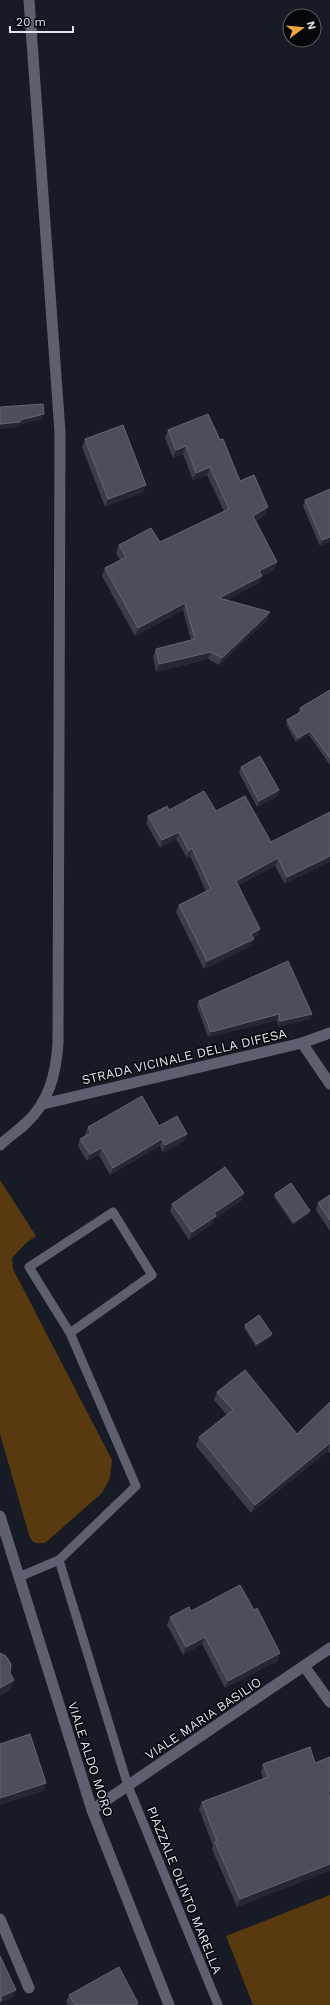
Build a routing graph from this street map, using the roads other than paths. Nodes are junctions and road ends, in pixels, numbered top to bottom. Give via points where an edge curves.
1 (28, 0) edge
2 (330, 1033) edge
3 (302, 1043) junction
4 (330, 1084) edge
5 (43, 1104) junction
6 (1, 1143) edge
7 (70, 1333) junction
8 (0, 1516) edge
9 (59, 1560) junction
10 (19, 1577) junction
11 (330, 1648) edge
12 (304, 1666) junction
13 (330, 1702) edge
14 (128, 1786) junction
15 (92, 1810) junction
16 (0, 1919) edge
17 (29, 1988) dead end
18 (170, 2005) edge
19 (218, 2005) edge

1 - 5 street via 60,432 58,1036 53,1075
2 - 3 street, STRADA VICINALE DELLA DIFESA
3 - 4 street
3 - 5 street, STRADA VICINALE DELLA DIFESA
5 - 6 street via 25,1125
7 - 7 lane via 152,1275 113,1212 29,1267
7 - 9 lane via 136,1486
8 - 10 street, VIALE ALDO MORO
9 - 10 lane
9 - 14 lane, PIAZZALE OLINTO MARELLA
10 - 15 street, VIALE ALDO MORO
11 - 12 street, VIALE MARIA BASILIO
12 - 13 street
12 - 14 street, VIALE MARIA BASILIO
14 - 15 street, VIALE MARIA BASILIO
14 - 19 lane, PIAZZALE OLINTO MARELLA
15 - 18 street, VIALE ALDO MORO
16 - 17 street

